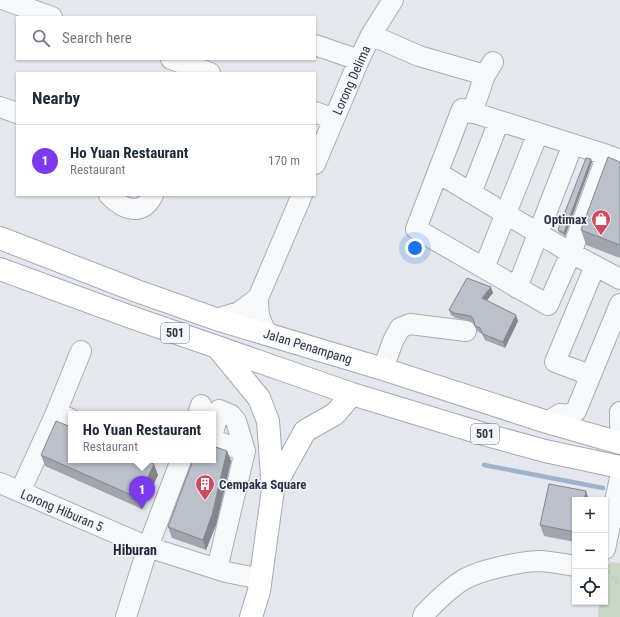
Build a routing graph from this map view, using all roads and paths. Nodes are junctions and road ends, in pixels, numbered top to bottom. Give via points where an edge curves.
1 (5, 0) edge
2 (393, 0) edge
3 (49, 16) edge
4 (371, 35) junction
5 (316, 45) edge
6 (175, 60) edge
7 (359, 60) junction
8 (209, 69) edge
9 (0, 107) edge
10 (316, 112) edge
11 (16, 113) edge
12 (472, 113) junction
13 (334, 119) junction
14 (498, 121) junction
15 (538, 133) junction
16 (573, 144) junction
17 (614, 158) edge
18 (316, 162) edge
19 (438, 173) junction
20 (471, 193) junction
21 (110, 196) edge
22 (152, 196) edge
23 (302, 196) edge
24 (505, 213) junction
25 (539, 234) junction
26 (0, 238) edge
27 (571, 253) junction
28 (484, 268) junction
29 (0, 269) edge
30 (612, 273) edge
31 (517, 288) junction
32 (258, 298) junction
33 (620, 304) edge
34 (216, 319) junction
35 (466, 331) dead end
36 (269, 335) junction
37 (217, 347) junction
38 (82, 351) dead end
39 (346, 358) junction
40 (383, 369) junction
41 (590, 375) junction
42 (352, 394) junction
43 (620, 412) edge
44 (63, 416) edge
45 (268, 421) junction
46 (216, 422) edge
47 (547, 422) junction
48 (620, 425) edge
49 (305, 431) junction
50 (216, 441) edge
51 (620, 443) edge
52 (245, 451) junction
53 (177, 463) edge
54 (620, 467) edge
55 (620, 478) edge
56 (0, 483) edge
57 (273, 489) junction
58 (20, 492) junction
59 (615, 530) edge
60 (608, 543) edge
61 (148, 547) junction
62 (572, 566) edge
63 (607, 569) edge
64 (222, 570) junction
65 (260, 579) junction
66 (618, 585) dead end
67 (126, 617) edge
68 (251, 617) edge
69 (423, 617) edge

1 - 3 street
2 - 4 street, Lorong Delima
4 - 7 street, Lorong Delima
4 - 12 street via 418,56 488,68
5 - 7 street
6 - 8 street
7 - 13 street, Lorong Delima
9 - 11 street
10 - 13 street
12 - 14 street
12 - 19 street via 462,109
13 - 18 street, Lorong Delima
14 - 15 street
14 - 20 street
15 - 16 street
15 - 24 street
16 - 17 street
16 - 25 street
17 - 27 street
19 - 20 street
19 - 28 street via 416,229
20 - 24 street
21 - 22 street via 126,209 138,209 146,205
23 - 32 street
24 - 25 street
24 - 28 street
25 - 27 street
25 - 31 street
26 - 34 main road, Jalan Penampang / 501
27 - 30 street
27 - 31 street via 548,305
28 - 31 street
29 - 37 main road, 501
30 - 41 street via 555,362
32 - 34 street via 239,312
32 - 36 street via 260,321
33 - 41 street
34 - 36 main road, Jalan Penampang / 501
35 - 40 street via 410,324 400,328
36 - 39 main road, Jalan Penampang / 501
37 - 42 main road, 501
37 - 45 main road via 259,398
38 - 44 street
39 - 40 main road, Jalan Penampang / 501
39 - 42 main road via 354,375
40 - 47 main road, Jalan Penampang / 501
41 - 47 street via 576,411 568,415 560,414
42 - 49 main road via 335,414
42 - 54 main road, 501 via 545,451
43 - 48 street
44 - 58 street
45 - 49 main road via 285,432
45 - 57 main road
46 - 52 street via 219,410 231,415 236,421
47 - 51 main road, Jalan Penampang / 501
49 - 57 main road
50 - 52 street
52 - 64 street
53 - 61 street
55 - 59 street
56 - 58 street, Lorong Hiburan 5
57 - 65 main road
58 - 61 street, Lorong Hiburan 5
59 - 60 street
61 - 64 street, Lorong Hiburan 5
61 - 67 street
62 - 69 street via 540,561 480,572 464,579 440,598
63 - 66 path
64 - 65 street, Lorong Hiburan 5
65 - 68 main road

